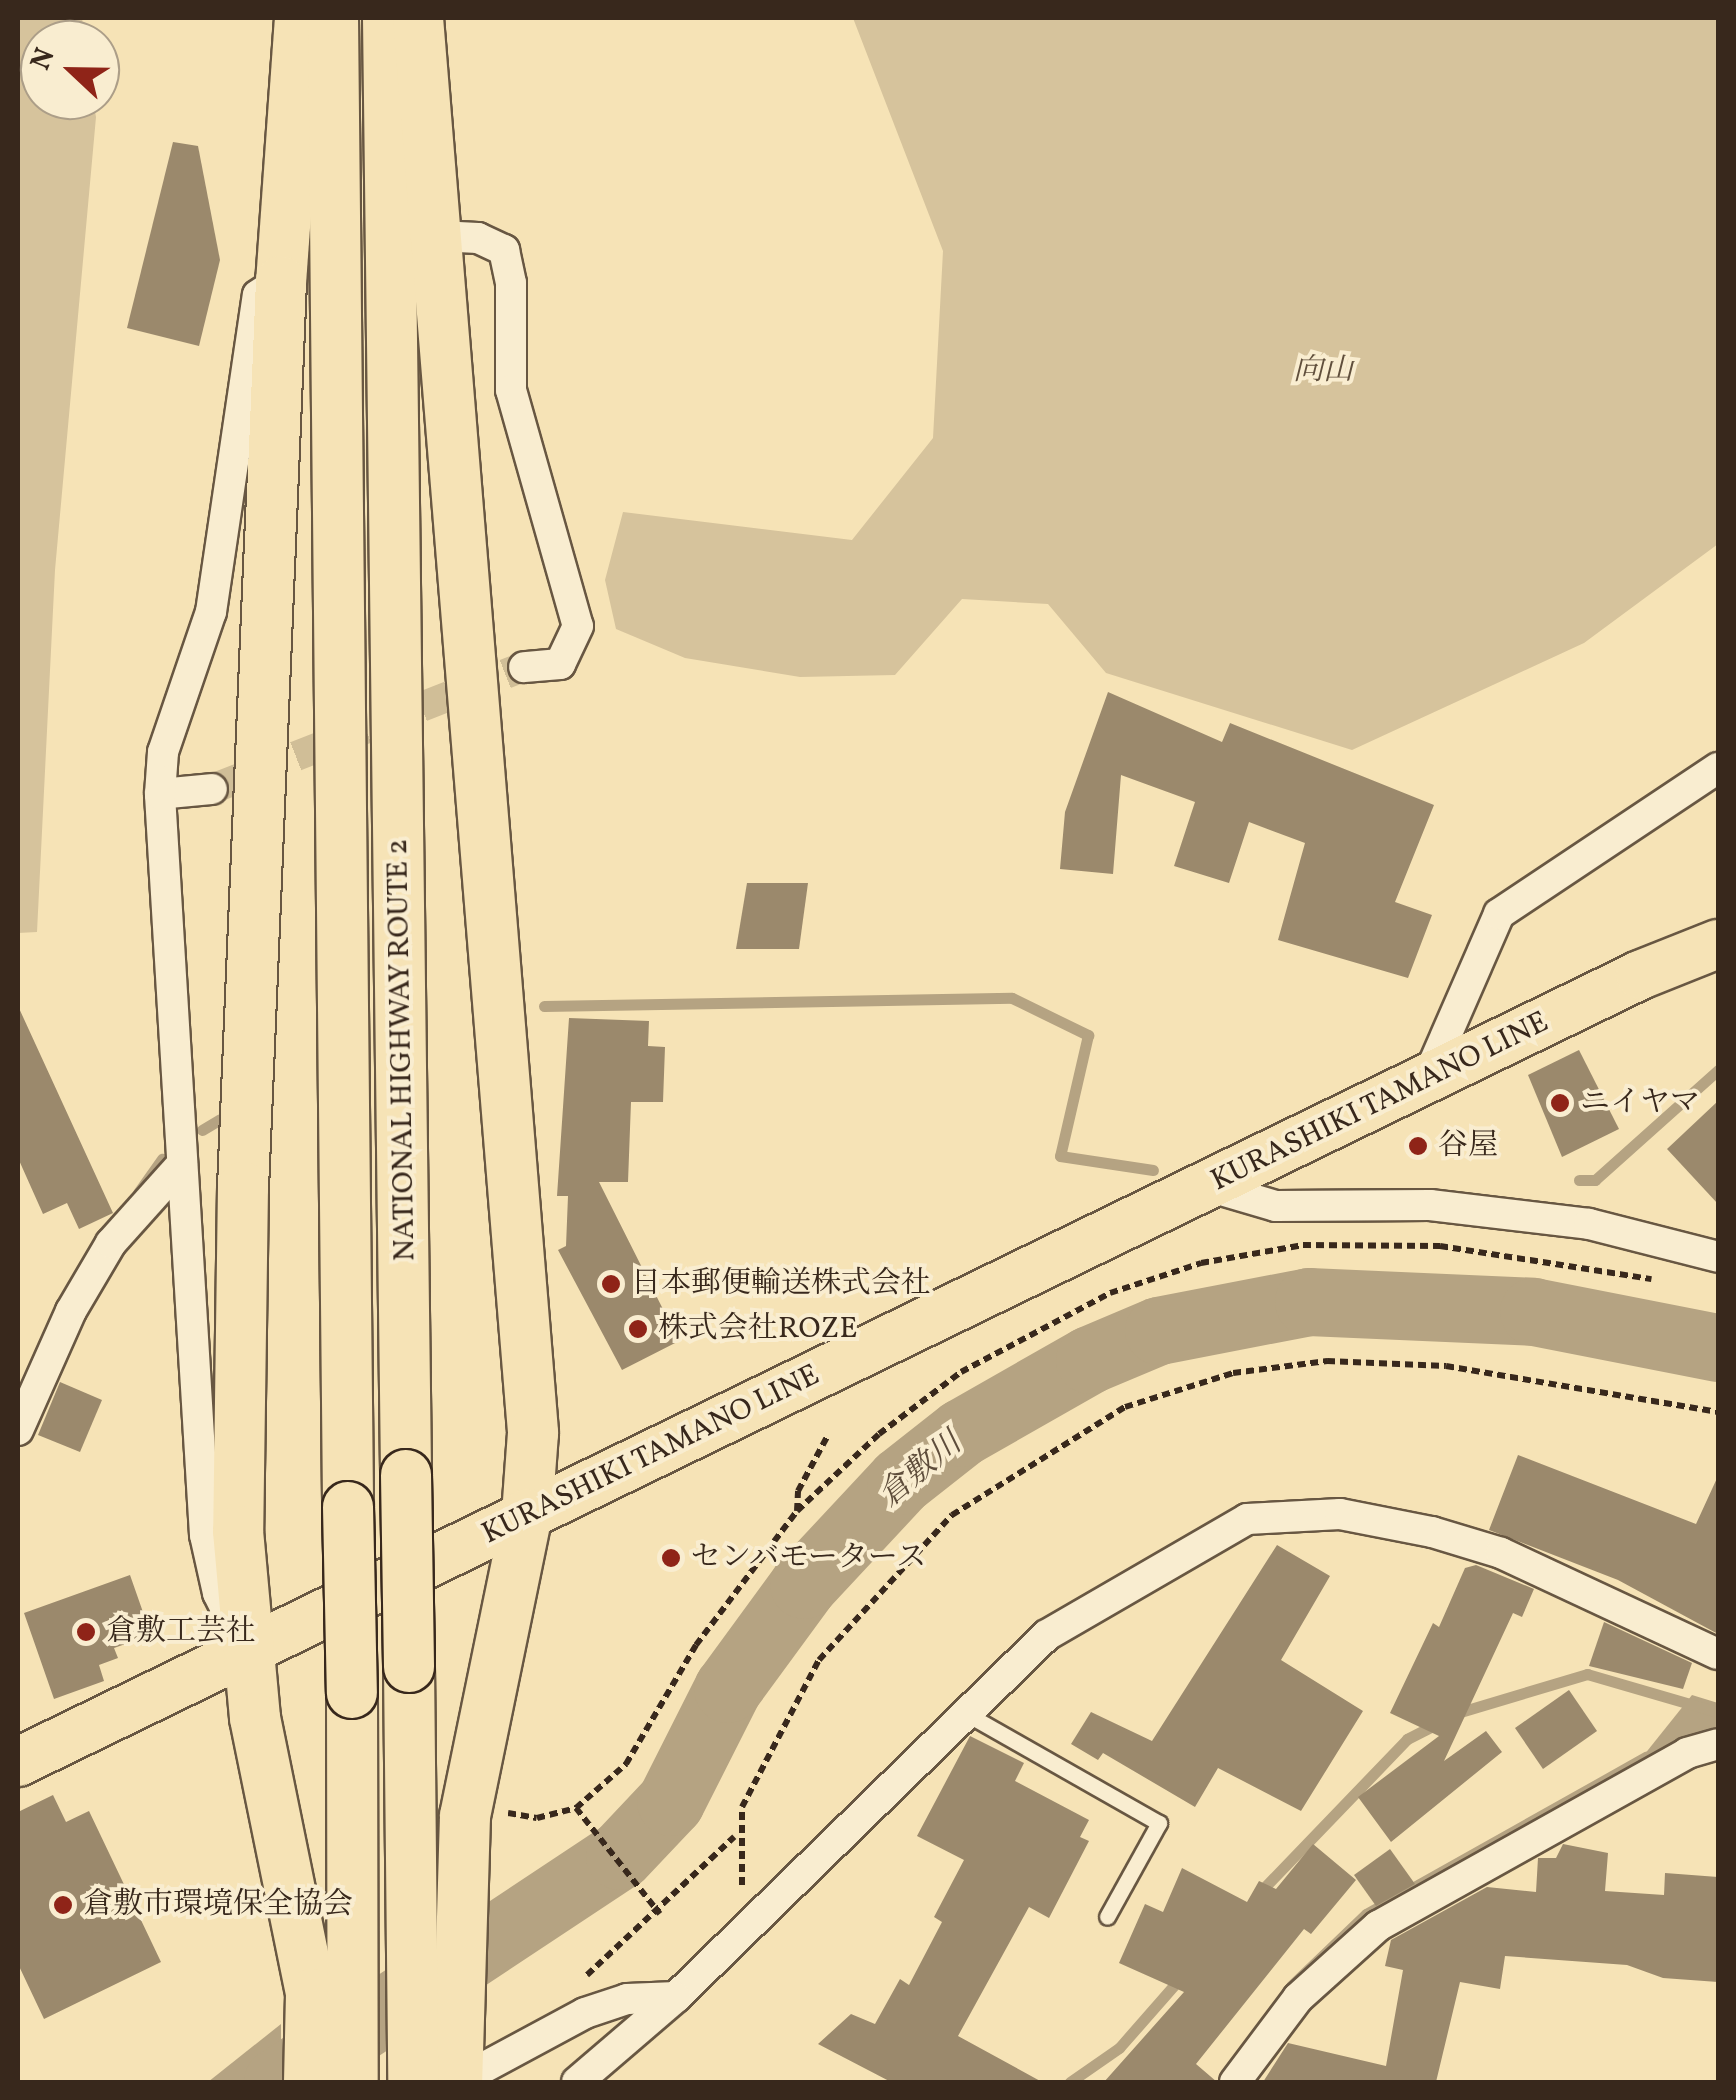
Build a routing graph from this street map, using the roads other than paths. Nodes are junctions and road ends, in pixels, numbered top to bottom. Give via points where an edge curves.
1 (300, 18) edge
2 (333, 18) edge
3 (388, 18) edge
4 (418, 18) edge
5 (438, 236) junction
6 (281, 280) junction
7 (524, 666) tunnel mouth
8 (1718, 768) edge
9 (212, 789) tunnel mouth
10 (160, 794) junction
11 (1718, 944) edge
12 (1427, 1079) junction
13 (182, 1164) junction
14 (1208, 1186) junction
15 (1718, 1257) edge
16 (18, 1430) edge
17 (526, 1514) junction
18 (248, 1651) junction
19 (1718, 1654) edge
20 (966, 1713) junction
21 (1718, 1744) edge
22 (18, 1762) edge
23 (1107, 1917) dead end
24 (676, 1998) junction
25 (413, 2065) edge
26 (309, 2082) edge
27 (353, 2082) edge
28 (458, 2082) edge
29 (577, 2082) edge
30 (1234, 2082) edge

1 - 6 highway
2 - 27 highway, NATIONAL HIGHWAY ROUTE 2, bridge
3 - 25 highway, NATIONAL HIGHWAY ROUTE 2, bridge
4 - 5 highway
5 - 7 street via 478,238 504,250 511,283 511,390 578,626 560,664
5 - 17 highway via 533,1433
6 - 10 street via 258,295 211,612 162,752
6 - 18 highway via 243,1187 238,1530
8 - 12 street via 1499,914
9 - 10 street
10 - 13 street
11 - 12 main road, KURASHIKI TAMANO LINE
12 - 14 main road, KURASHIKI TAMANO LINE
13 - 16 street via 112,1243 70,1310
13 - 18 street via 206,1536 218,1593
14 - 15 street via 1276,1206 1430,1205 1589,1224
14 - 17 main road, KURASHIKI TAMANO LINE
17 - 18 main road, KURASHIKI TAMANO LINE
17 - 28 highway via 465,1816
18 - 22 main road, KURASHIKI TAMANO LINE
18 - 26 highway via 311,1994
19 - 20 street via 1501,1554 1385,1520 1294,1514 1247,1519 1143,1574 1047,1635
20 - 23 lane via 1159,1823
20 - 24 street
21 - 30 street via 1687,1753 1378,1926 1298,1998
24 - 28 street via 627,1998
24 - 29 street

